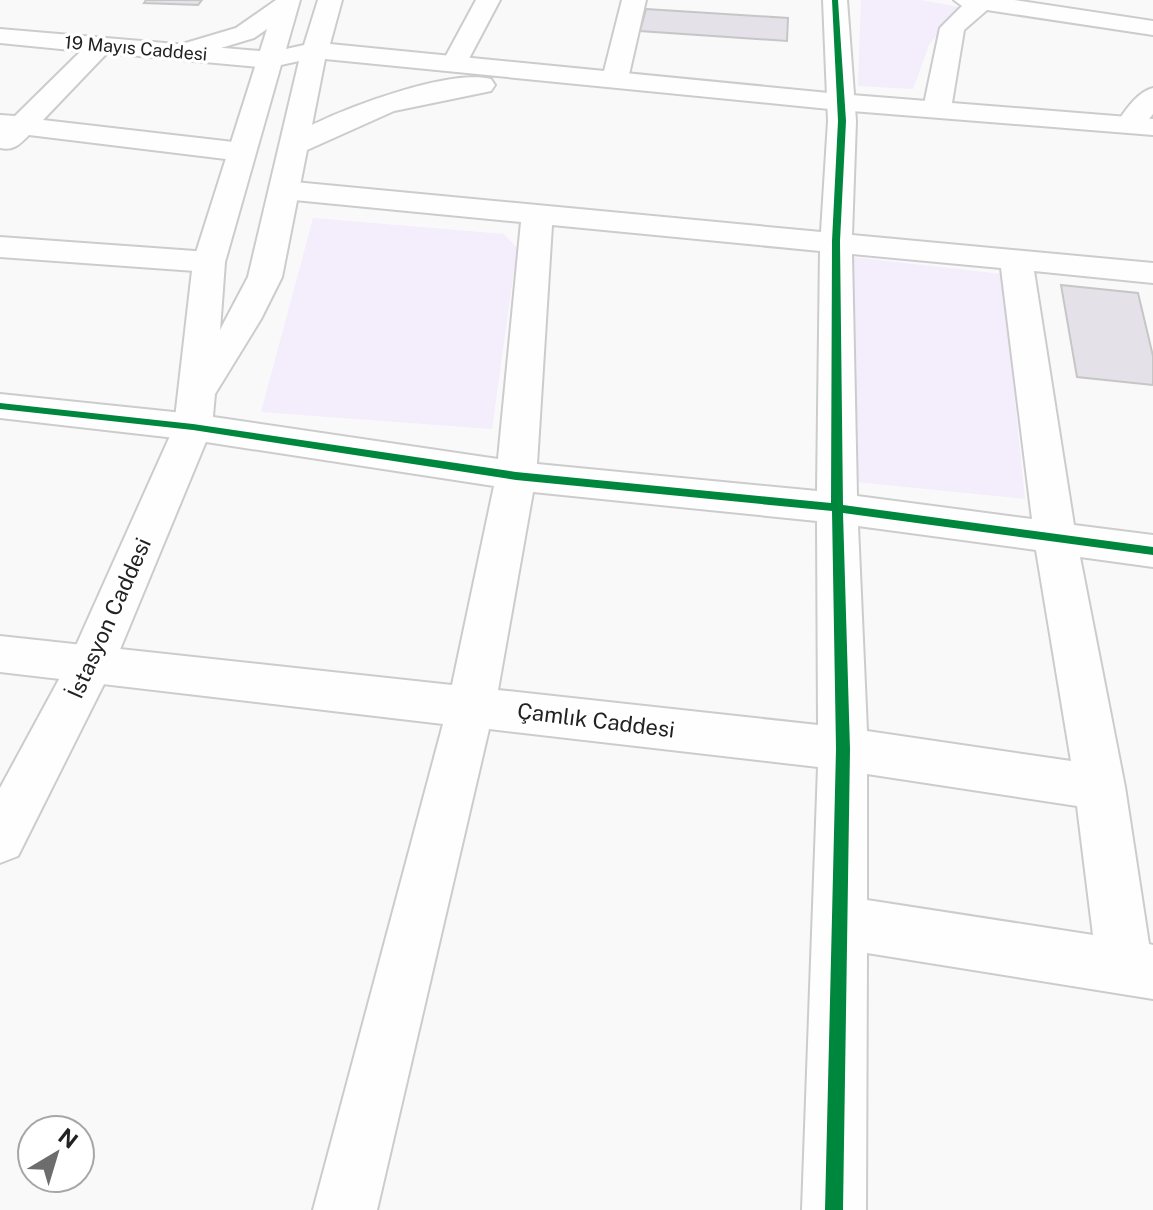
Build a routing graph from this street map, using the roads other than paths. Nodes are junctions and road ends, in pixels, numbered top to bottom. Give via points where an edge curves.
1 (330, 0) edge
2 (488, 0) edge
3 (634, 0) edge
4 (835, 0) edge
5 (977, 1) edge
6 (288, 2) edge
7 (1153, 28) edge
8 (0, 36) edge
9 (100, 46) junction
10 (181, 52) junction
11 (313, 59) junction
12 (271, 60) junction
13 (455, 63) junction
14 (615, 79) junction
15 (482, 85) junction
16 (1153, 96) edge
17 (937, 109) junction
18 (840, 111) junction
19 (11, 124) edge
20 (1142, 126) edge
21 (1153, 144) edge
22 (294, 145) junction
23 (0, 148) edge
24 (242, 152) junction
25 (284, 190) junction
26 (537, 212) junction
27 (836, 241) junction
28 (0, 247) edge
29 (1016, 258) junction
30 (209, 262) junction
31 (1153, 273) edge
32 (0, 406) edge
33 (196, 408) junction
34 (516, 476) junction
35 (837, 508) junction
36 (1055, 537) junction
37 (1153, 551) edge
38 (0, 654) edge
39 (91, 664) junction
40 (471, 706) junction
41 (843, 749) junction
42 (1100, 787) junction
43 (0, 839) edge
44 (841, 922) junction
45 (1139, 970) edge
46 (345, 1210) edge
47 (834, 1210) edge

1 - 11 street, İstasyon Caddesi
2 - 13 street
3 - 14 street
4 - 18 street
5 - 7 street
5 - 17 street via 952,28
6 - 10 street via 245,33
6 - 12 street, İstasyon Caddesi
8 - 9 street, 19 Mayıs Caddesi
9 - 10 street, 19 Mayıs Caddesi
9 - 19 street
10 - 12 street, 19 Mayıs Caddesi
11 - 12 street, 19 Mayıs Caddesi
11 - 13 street
11 - 15 street
11 - 22 street, İstasyon Caddesi
12 - 24 street, İstasyon Caddesi
13 - 14 street
14 - 18 street
15 - 18 street
15 - 22 street via 389,101
16 - 20 street
17 - 18 street
17 - 20 street
18 - 21 street
18 - 27 street
19 - 23 street
19 - 24 street
22 - 25 street, İstasyon Caddesi
24 - 30 street, İstasyon Caddesi
25 - 26 street
25 - 33 street, İstasyon Caddesi via 265,277
26 - 27 street
26 - 34 street
27 - 29 street
27 - 35 street
28 - 30 street
29 - 31 street
29 - 36 street
30 - 33 street, İstasyon Caddesi
32 - 33 street
33 - 34 street
33 - 39 street, İstasyon Caddesi
34 - 35 street
34 - 40 street
35 - 36 street
35 - 41 street
36 - 37 street
36 - 42 street
38 - 39 street, Çamlık Caddesi
39 - 40 street, Çamlık Caddesi
39 - 43 street, İstasyon Caddesi
40 - 41 street, Çamlık Caddesi
40 - 46 street
41 - 42 street, Çamlık Caddesi
41 - 44 street
42 - 45 street
44 - 45 street
44 - 47 street

